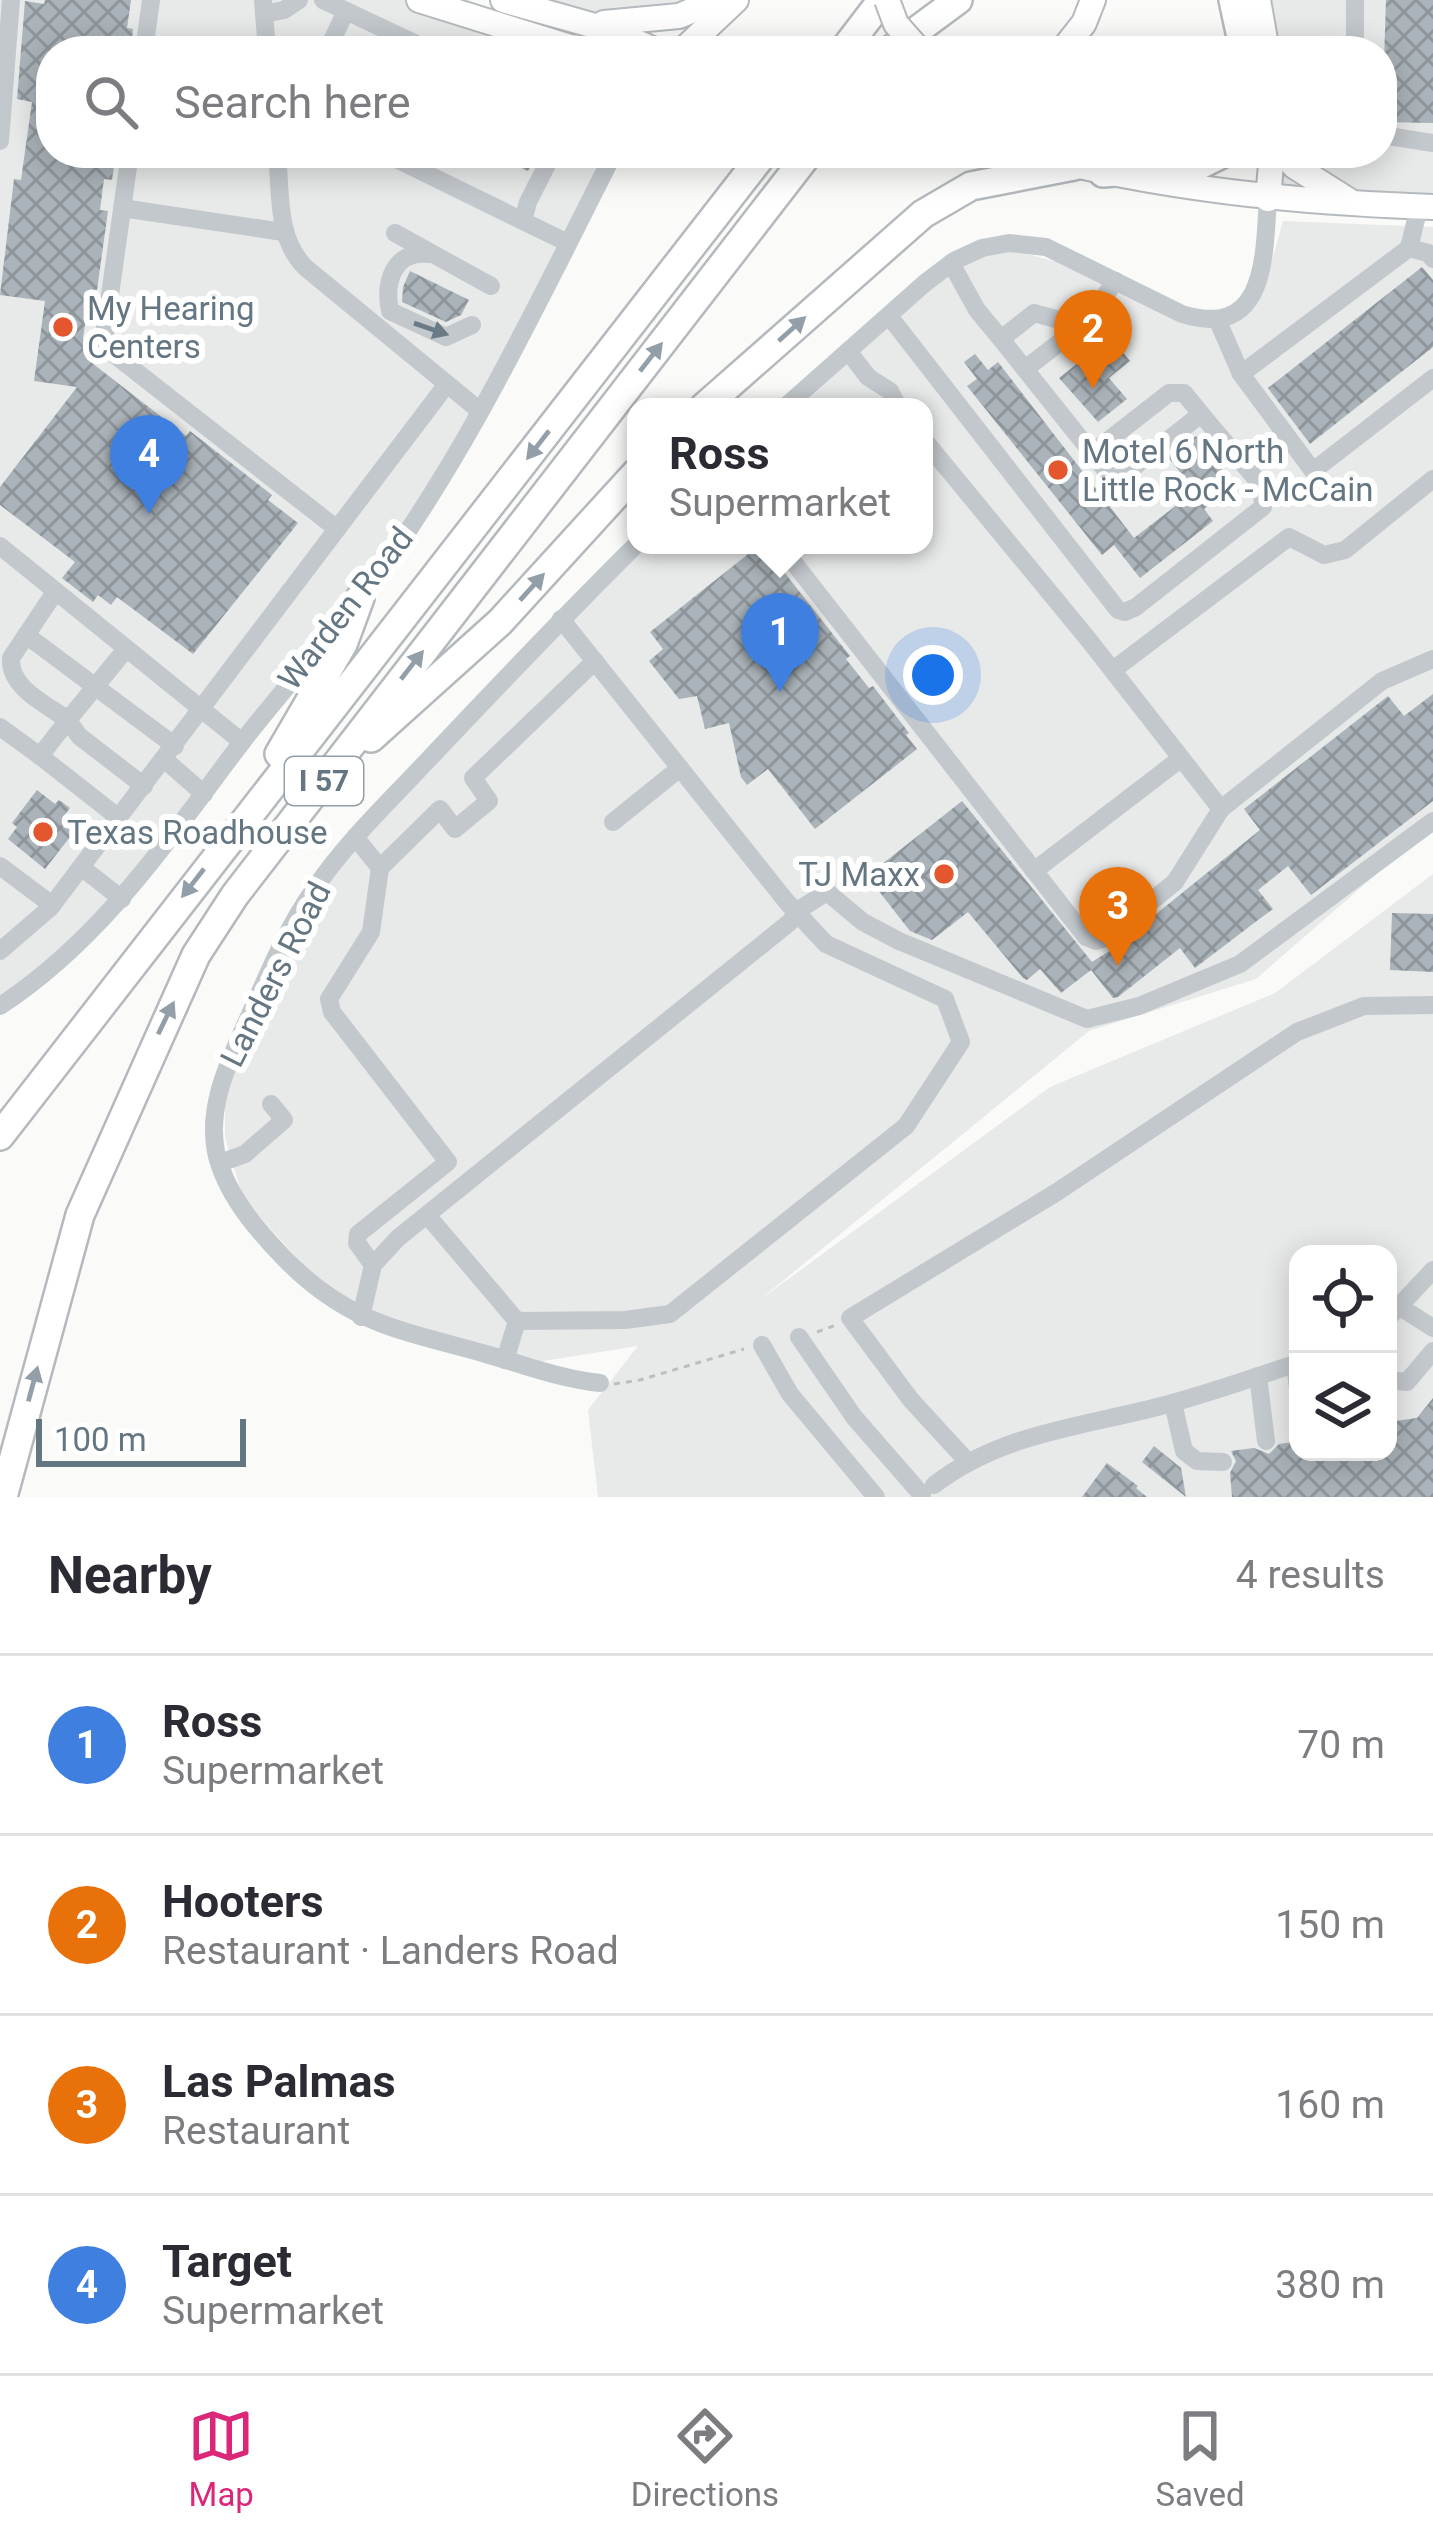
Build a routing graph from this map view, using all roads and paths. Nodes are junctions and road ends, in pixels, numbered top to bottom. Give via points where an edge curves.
1 (10, 0) edge
2 (152, 0) edge
3 (299, 0) edge
4 (323, 0) edge
5 (419, 0) edge
6 (503, 0) edge
7 (717, 0) edge
8 (736, 0) edge
9 (884, 0) edge
10 (927, 0) edge
11 (958, 0) edge
12 (1093, 0) edge
13 (1233, 0) edge
14 (1258, 0) edge
15 (1354, 0) edge
16 (263, 7) edge
17 (346, 11) junction
18 (585, 22) junction
19 (146, 36) edge
20 (334, 36) edge
21 (398, 36) edge
22 (511, 36) edge
23 (620, 36) edge
24 (698, 36) edge
25 (855, 36) edge
26 (899, 36) edge
27 (907, 36) edge
28 (909, 36) edge
29 (1073, 36) edge
30 (1241, 36) edge
31 (1264, 36) edge
32 (1355, 36) edge
33 (1397, 137) edge
34 (0, 141) edge
35 (1433, 142) edge
36 (128, 168) edge
37 (278, 168) edge
38 (431, 168) edge
39 (545, 168) edge
40 (606, 168) edge
41 (752, 168) edge
42 (797, 168) edge
43 (1064, 168) edge
44 (1083, 168) edge
45 (1164, 168) edge
46 (1271, 168) edge
47 (1297, 168) edge
48 (1103, 173) junction
49 (1268, 199) junction
50 (1355, 204) junction
51 (1426, 207) edge
52 (122, 208) junction
53 (523, 221) junction
54 (283, 232) junction
55 (395, 233) dead end
56 (568, 243) junction
57 (1409, 248) junction
58 (428, 254) junction
59 (1433, 259) edge
60 (951, 263) junction
61 (1116, 280) junction
62 (491, 286) dead end
63 (889, 316) junction
64 (386, 319) junction
65 (1217, 320) junction
66 (472, 326) dead end
67 (1082, 326) junction
68 (1001, 339) junction
69 (848, 351) junction
70 (1025, 369) junction
71 (1240, 374) junction
72 (1433, 378) edge
73 (447, 385) junction
74 (714, 398) edge
75 (795, 398) edge
76 (894, 398) edge
77 (480, 412) junction
78 (1201, 414) junction
79 (933, 451) edge
80 (1092, 453) junction
81 (1433, 479) edge
82 (627, 483) edge
83 (338, 529) junction
84 (0, 546) edge
85 (627, 554) edge
86 (787, 554) edge
87 (55, 592) junction
88 (359, 598) junction
89 (561, 619) junction
90 (26, 635) junction
91 (126, 649) junction
92 (1433, 659) edge
93 (595, 661) junction
94 (1113, 670) junction
95 (95, 686) junction
96 (202, 711) junction
97 (68, 720) junction
98 (0, 727) edge
99 (242, 742) junction
100 (168, 748) junction
101 (40, 756) junction
102 (1180, 759) junction
103 (680, 768) junction
104 (123, 770) junction
105 (323, 782) junction
106 (144, 786) junction
107 (204, 794) junction
108 (1221, 808) junction
109 (119, 818) junction
110 (614, 821) dead end
111 (1433, 821) edge
112 (234, 833) junction
113 (356, 838) junction
114 (0, 866) edge
115 (81, 867) junction
116 (380, 868) junction
117 (1034, 871) junction
118 (122, 899) junction
119 (52, 904) junction
120 (796, 911) junction
121 (0, 951) edge
122 (1433, 1004) edge
123 (0, 1006) edge
124 (271, 1104) dead end
125 (0, 1136) edge
126 (448, 1162) junction
127 (220, 1163) junction
128 (465, 1184) junction
129 (427, 1215) junction
130 (374, 1265) junction
131 (1433, 1270) edge
132 (1397, 1310) edge
133 (1397, 1314) edge
134 (361, 1317) junction
135 (850, 1318) junction
136 (517, 1322) junction
137 (1433, 1328) edge
138 (799, 1337) joint
139 (762, 1345) joint
140 (1433, 1351) edge
141 (505, 1360) junction
142 (1289, 1365) edge
143 (822, 1371) junction
144 (1258, 1376) junction
145 (601, 1383) joint
146 (1397, 1384) edge
147 (790, 1394) junction
148 (1173, 1403) junction
149 (1266, 1431) dead end
150 (968, 1462) junction
151 (1223, 1462) dead end
152 (925, 1492) edge
153 (3, 1497) edge
154 (876, 1497) edge
155 (952, 1497) edge

1 - 34 street
2 - 19 street
3 - 16 street via 284,10
4 - 17 street
5 - 22 main road
6 - 18 main road
7 - 18 main road via 679,16
8 - 24 main road
9 - 25 highway
9 - 27 main road, bridge
10 - 26 highway
11 - 28 highway
12 - 29 main road
13 - 30 highway
14 - 31 main road
15 - 32 street
17 - 20 street
17 - 21 street
18 - 23 main road
33 - 35 street
36 - 52 street
37 - 54 street
38 - 53 street
39 - 53 street
40 - 56 street, Warden Road
41 -> 112 highway, I 57
105 -> 42 highway, I 57
74 -> 43 highway via 923,214 971,185
44 - 48 main road
45 - 48 highway
46 - 49 main road
47 - 50 main road
48 - 49 main road
49 - 50 main road
49 - 65 street via 1260,280 1246,304
50 - 51 main road
51 - 57 street
52 - 54 street
52 - 83 street via 106,348
53 - 56 street
54 - 64 street via 300,263
55 - 58 street
56 - 77 street, Warden Road
57 - 59 street
57 - 71 street
58 - 62 street
58 - 64 street via 400,259
60 - 61 street via 982,248 1031,244
60 - 63 street
60 - 68 street
61 - 65 street via 1183,314
61 - 67 street
63 - 69 street
63 - 78 street via 1118,610 1185,570 1263,507 1262,486
64 -> 66 street via 446,337
64 - 73 street
65 - 71 street
67 - 68 street via 1034,313
67 - 70 street
68 - 70 street
69 - 75 street
69 - 76 street
70 - 80 street
71 - 72 street via 1312,471
73 - 77 street
73 - 83 street
77 - 88 street, Warden Road
78 - 80 street via 1184,393 1169,393
78 - 80 street via 1114,482
79 - 94 street
81 - 94 street via 1345,550 1324,555 1289,537
105 -> 82 highway via 500,622
83 - 96 street
84 - 87 street
85 - 89 street, Landers Road
86 - 117 street
87 - 90 street
87 - 91 street
88 - 99 street, Warden Road
88 - 112 highway via 343,644
89 - 93 street
89 - 113 street, Landers Road
90 - 95 street
90 - 97 street via 11,658 12,676
91 - 95 street
91 - 96 street
92 - 108 street via 1382,681
93 - 103 street
93 - 116 street via 473,778 489,801 455,829 440,809
94 - 102 street
95 - 97 street
95 - 100 street
96 - 99 street
96 - 100 street
97 - 101 street
97 - 104 street
98 - 101 street
99 - 107 street, Warden Road
100 - 104 street via 111,706 86,705 86,735
100 - 106 street
100 - 107 street
101 - 109 street
102 - 108 street
102 - 117 street
103 - 110 street
103 - 120 street
104 - 106 street
153 -> 105 highway, I 57 via 80,1215 131,1093 196,955
106 - 109 street
107 - 118 street, Warden Road
108 - 117 street via 1175,882 1106,938 1087,937
109 - 115 street
111 - 120 street via 1240,964 1087,1019 899,941 827,892
112 -> 125 highway, I 57
113 - 116 street
113 - 127 street, Landers Road via 298,913 228,1065 214,1127
114 - 119 street
115 - 118 street
115 - 119 street
116 - 126 street via 371,932 329,999 332,1012
118 - 123 street, Warden Road via 57,964
119 - 121 street
120 - 128 street
120 - 136 street via 826,944 945,999 961,1042 907,1126 670,1314
122 - 135 street via 1364,1006 1297,1032
124 - 127 street via 284,1120 245,1154
126 - 128 street
126 - 130 street via 358,1234
127 - 134 street, Landers Road via 270,1243 325,1296
128 - 129 street
129 - 130 street
129 - 136 street
130 - 134 street
131 - 132 street
133 - 137 street
134 - 141 street, Landers Road
135 - 138 path
135 - 150 street
136 - 141 street
138 - 143 street
139 - 145 path via 640,1380
139 - 147 street
140 - 146 street
141 - 145 street, Landers Road
142 - 144 street
143 - 147 street
143 - 152 street
144 - 148 street
144 - 149 street
147 - 154 street
148 - 150 street via 1058,1427
148 - 151 street via 1189,1456
150 - 152 street
152 - 155 street

